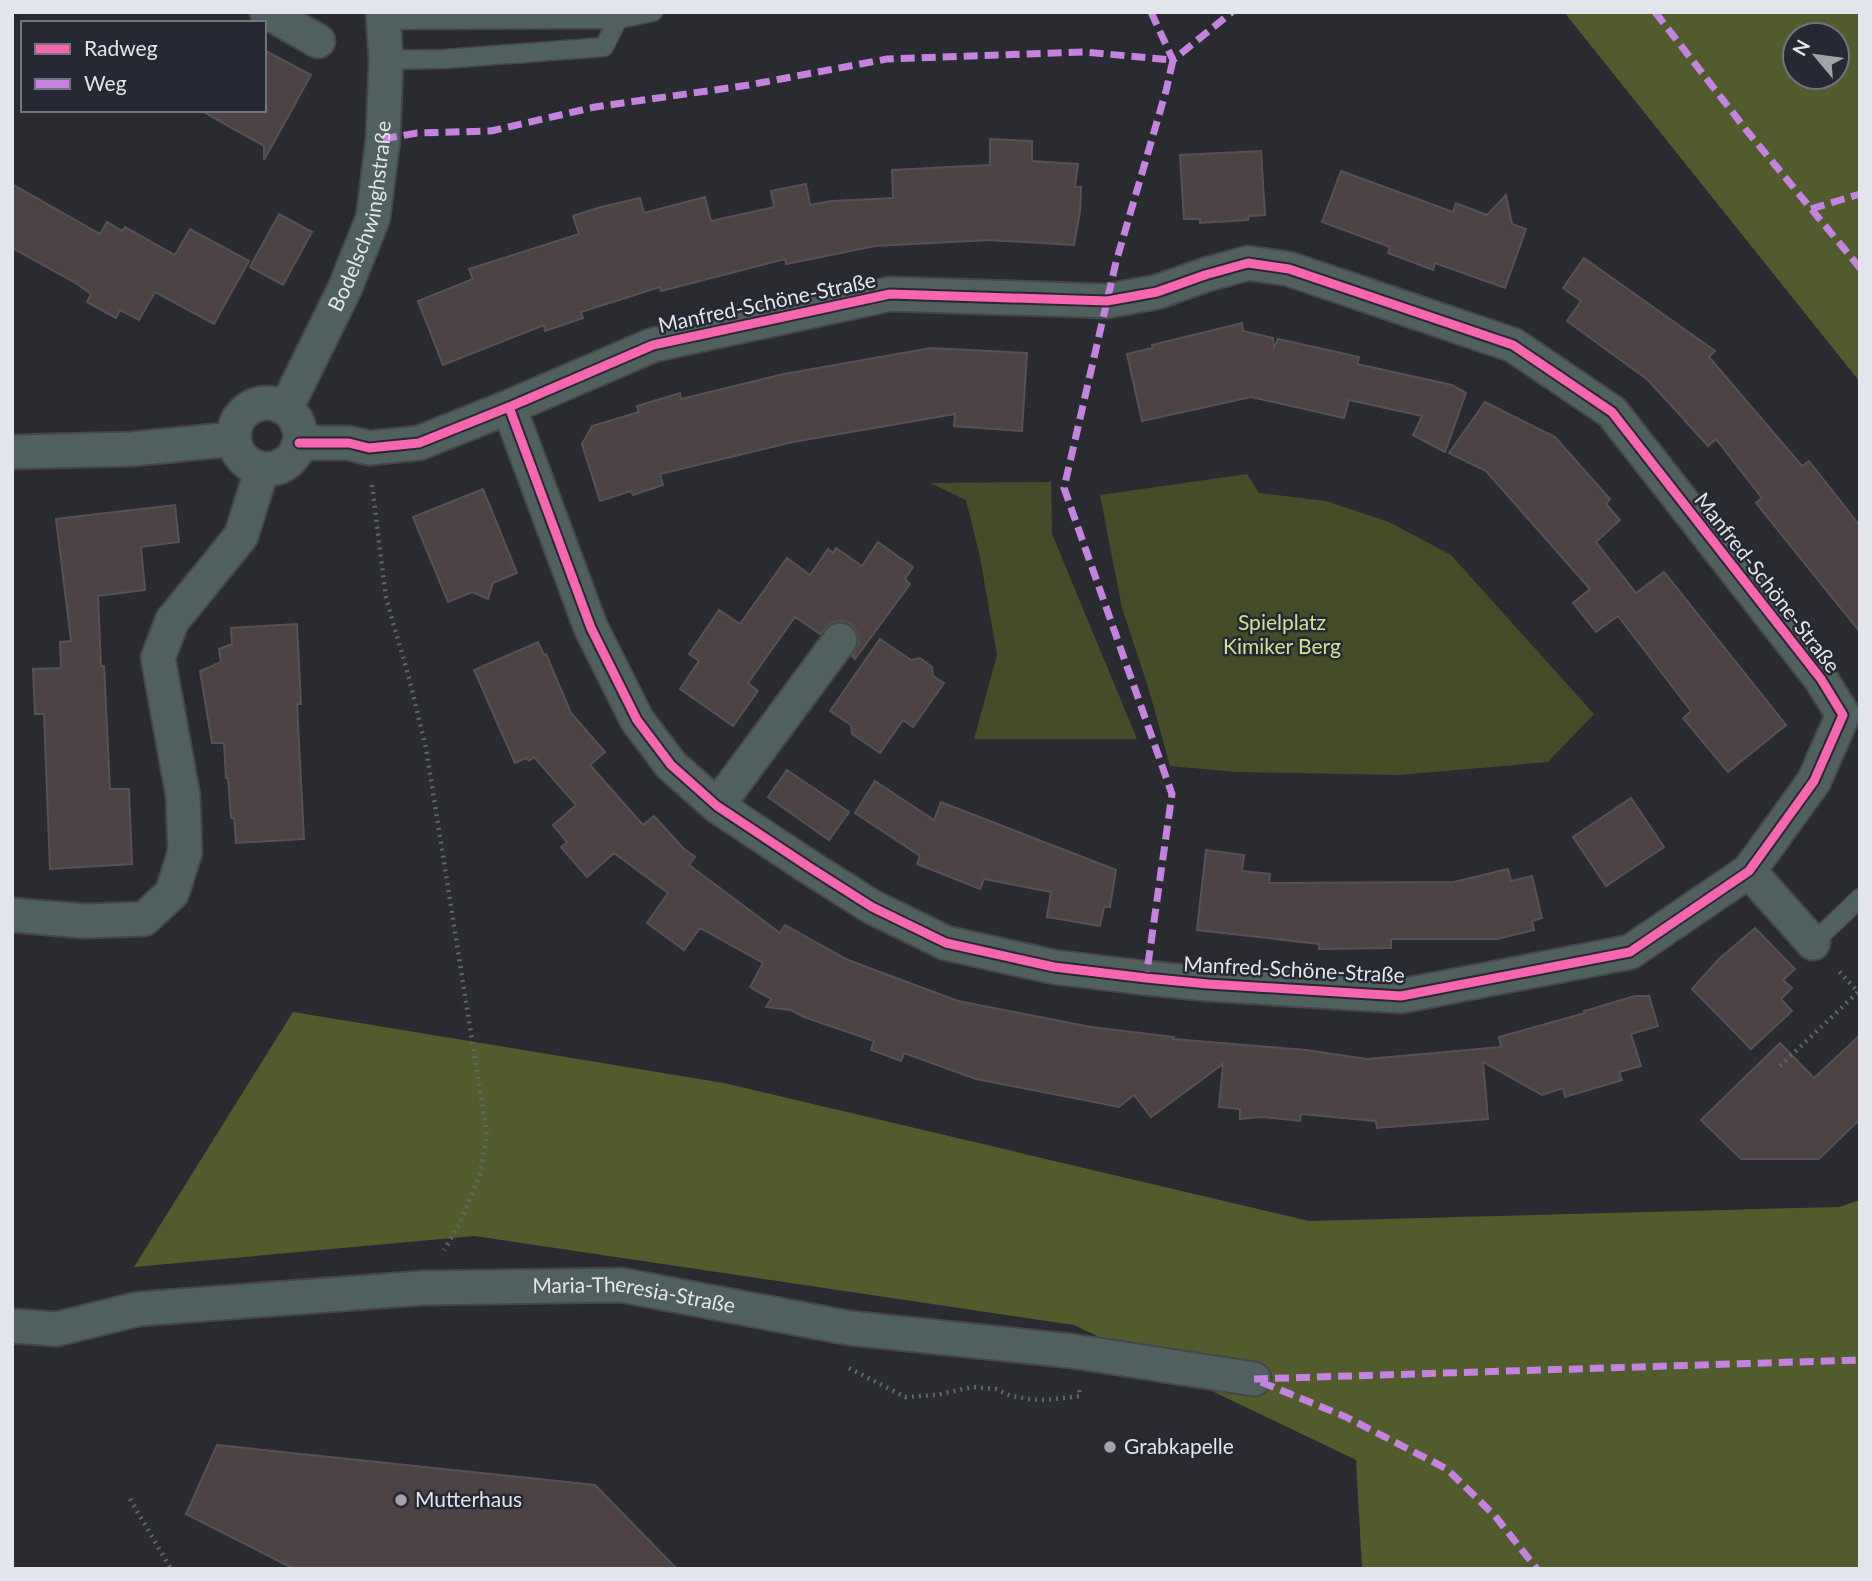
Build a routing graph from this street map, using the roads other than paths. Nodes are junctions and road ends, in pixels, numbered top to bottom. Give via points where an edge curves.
1 (267, 12) edge
2 (653, 12) edge
3 (619, 15) edge
4 (382, 16) edge
5 (318, 41) dead end
6 (386, 60) junction
7 (509, 407) junction
8 (286, 408) junction
9 (234, 439) junction
10 (299, 443) junction
11 (12, 452) edge
12 (262, 469) junction
13 (840, 640) dead end
14 (1851, 716) edge
15 (717, 806) junction
16 (1749, 871) junction
17 (1860, 898) edge
18 (12, 915) edge
19 (1813, 943) joint
20 (12, 1326) edge
21 (1254, 1379) dead end

1 - 5 street
2 - 3 lane
3 - 4 lane
3 - 6 lane via 604,47
4 - 6 street, Bodelschwinghstraße
6 - 8 street, Bodelschwinghstraße via 373,218 345,288
7 - 10 street, Manfred-Schöne-Straße via 419,443 369,448 349,443
7 - 14 street, Manfred-Schöne-Straße via 653,345 890,295 1107,301 1157,292 1248,263 1289,269 1513,345 1612,412
7 - 15 street, Manfred-Schöne-Straße via 591,628 637,720 671,765
8 - 9 street via 262,403 250,407 241,415
8 - 10 street via 298,424
9 - 11 street via 132,449
9 - 12 street via 248,464
10 - 12 street via 286,463
12 - 18 street via 241,536 172,621 158,658 183,796 185,852 172,893 144,919 84,921
13 - 15 street
14 - 16 street, Manfred-Schöne-Straße via 1814,782
15 - 16 street, Manfred-Schöne-Straße via 872,907 946,943 1054,967 1208,984 1402,996 1630,951
16 - 19 street
17 - 19 lane
20 - 21 street, Maria-Theresia-Straße via 57,1329 138,1309 422,1287 621,1285 849,1328 1073,1351

